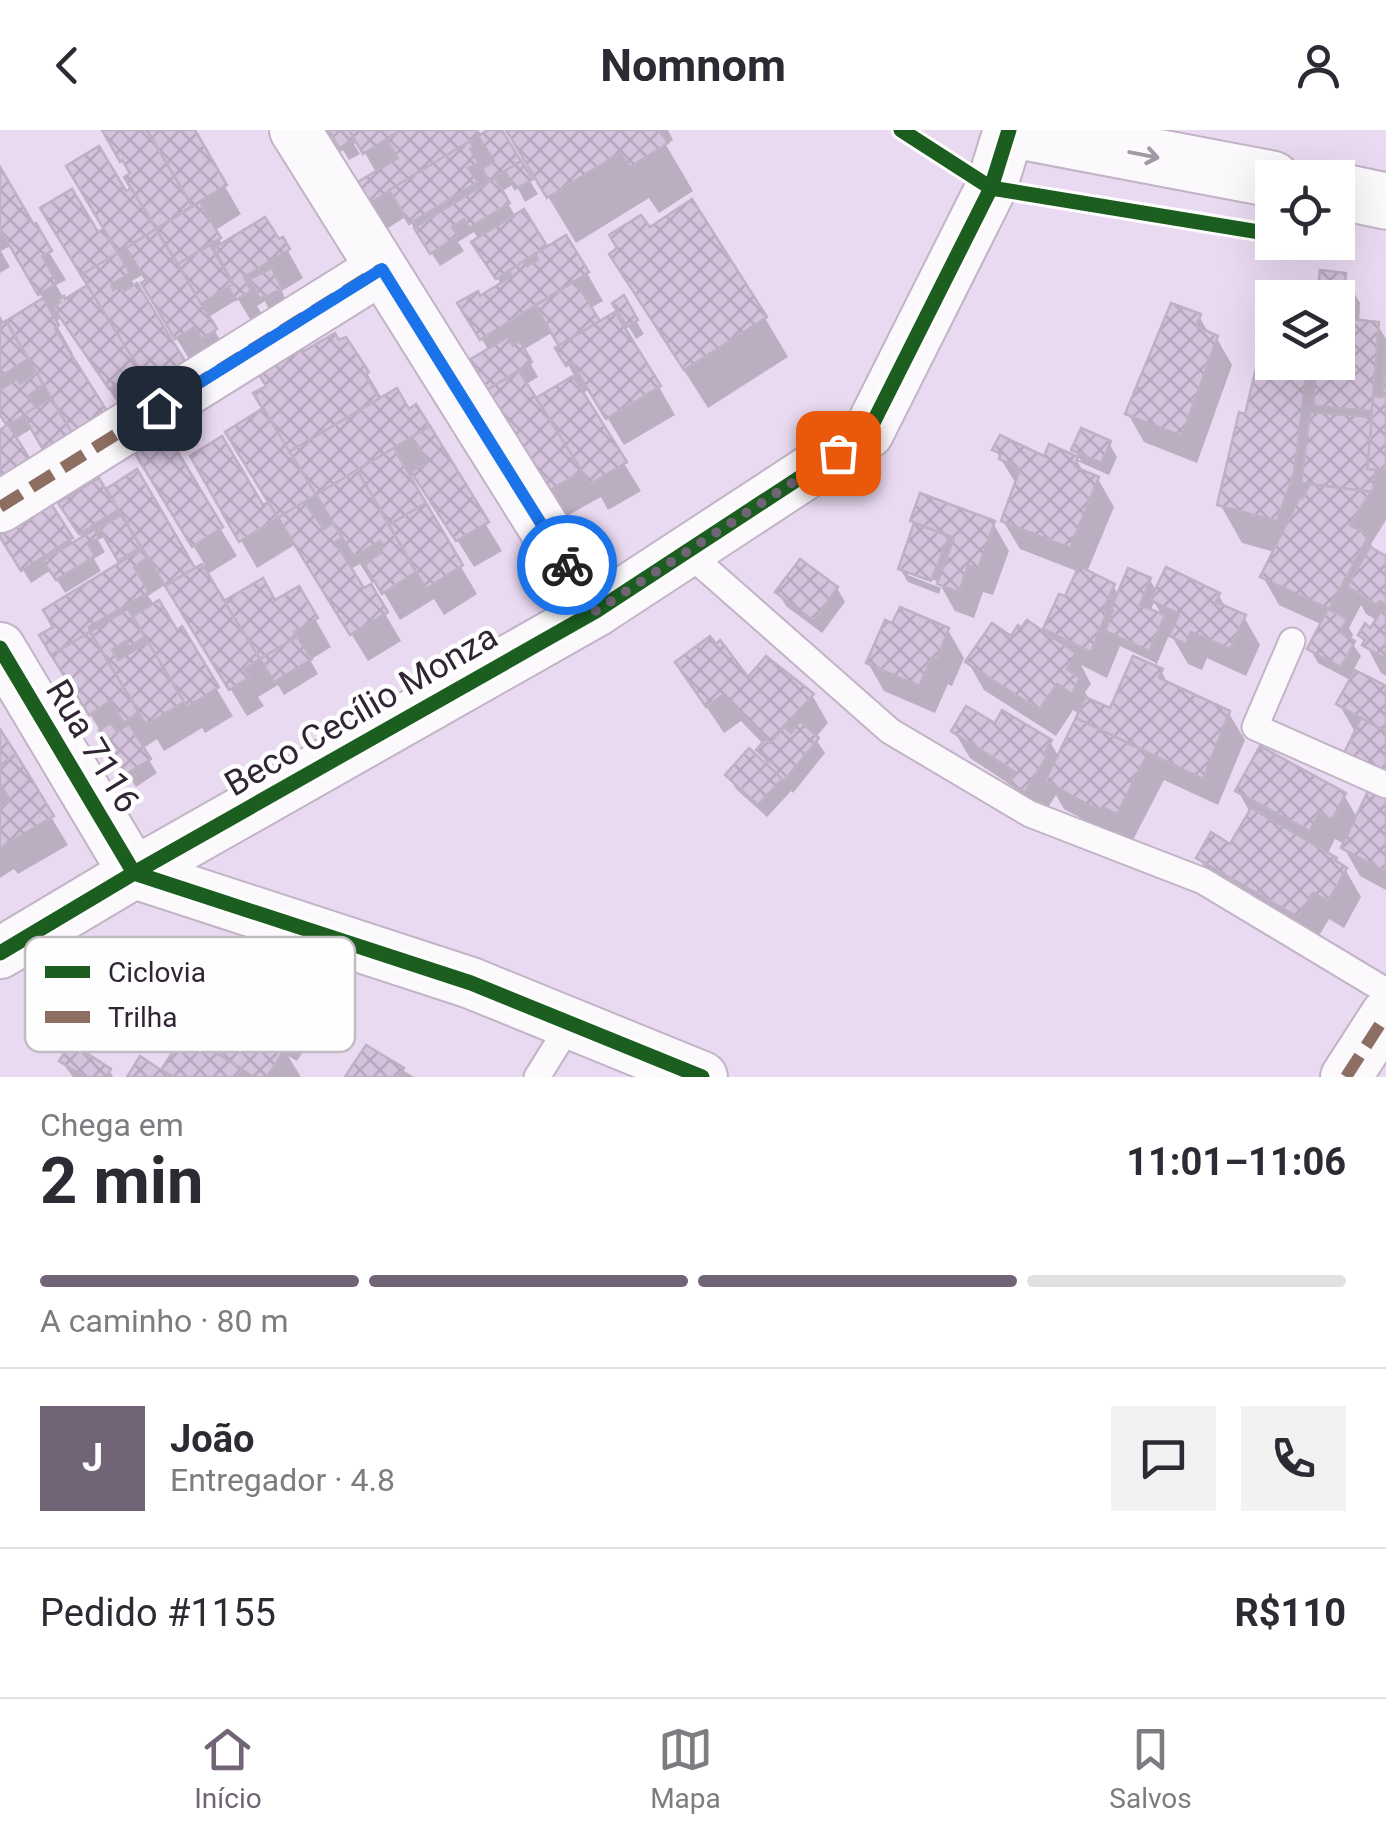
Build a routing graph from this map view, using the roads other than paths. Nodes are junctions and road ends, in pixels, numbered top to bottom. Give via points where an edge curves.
1 (295, 130) edge
2 (1012, 130) edge
3 (1255, 176) edge
4 (1355, 195) edge
5 (1386, 201) edge
6 (382, 269) junction
7 (0, 507) edge
8 (687, 552) junction
9 (596, 611) junction
10 (1292, 641) dead end
11 (0, 648) edge
12 (1386, 785) edge
13 (134, 874) junction
14 (27, 937) edge
15 (327, 937) edge
16 (25, 938) edge
17 (355, 946) edge
18 (0, 953) edge
19 (1386, 991) edge
20 (1386, 1015) edge
21 (570, 1024) junction
22 (537, 1077) edge
23 (702, 1077) edge
24 (1346, 1077) edge

1 - 6 street
2 -> 3 main road
2 - 8 street, Beco Cecílio Monza via 991,188 868,433
4 - 5 main road
6 - 7 street
6 - 9 street
8 - 9 street, Beco Cecílio Monza
8 - 19 lane via 890,731 1030,814 1204,881
9 - 13 street, Beco Cecílio Monza
10 - 12 lane via 1256,727
11 - 13 street, Rua 7116
13 - 14 street, Beco Cecílio Monza
13 - 15 street
16 - 18 street, Beco Cecílio Monza
17 - 21 street
20 - 24 street
21 - 22 lane
21 - 23 street

